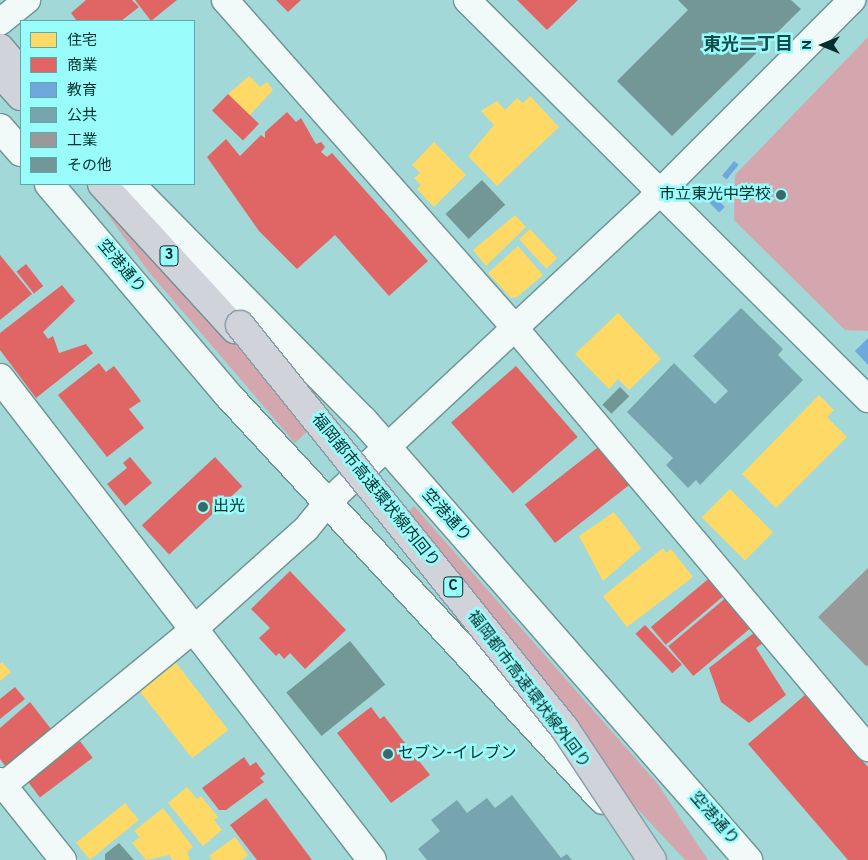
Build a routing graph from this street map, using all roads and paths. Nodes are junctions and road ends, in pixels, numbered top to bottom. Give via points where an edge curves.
1 (27, 0) edge
2 (225, 0) edge
3 (467, 0) edge
4 (840, 4) edge
5 (0, 22) edge
6 (0, 34) edge
7 (0, 48) edge
8 (0, 54) edge
9 (20, 58) edge
10 (0, 66) edge
11 (20, 72) edge
12 (0, 73) edge
13 (20, 78) edge
14 (20, 89) edge
15 (20, 95) edge
16 (0, 128) edge
17 (20, 151) edge
18 (50, 185) edge
19 (103, 185) edge
20 (110, 185) edge
21 (117, 185) edge
22 (131, 185) edge
23 (660, 192) junction
24 (237, 327) junction
25 (516, 328) junction
26 (0, 378) edge
27 (868, 399) edge
28 (387, 449) junction
29 (326, 504) junction
30 (194, 629) junction
31 (868, 748) edge
32 (1, 785) edge
33 (63, 860) edge
34 (372, 860) edge
35 (645, 860) edge
36 (652, 860) edge
37 (658, 860) edge
38 (748, 860) edge

1 - 5 street
2 - 25 street
3 - 23 street
4 - 23 street
6 - 9 street
7 - 11 highway
8 - 13 highway
10 - 14 highway
12 - 15 highway
16 - 17 street
18 - 29 street, 空港通り
19 - 24 highway, 3
20 - 24 highway, 福岡都市高速環状線外回り / C
21 - 24 highway, 福岡都市高速環状線内回り / C
22 - 28 street, 空港通り
23 - 25 street
23 - 27 street
24 - 35 highway, 福岡都市高速環状線外回り / C, bridge via 562,731
24 - 36 highway, 福岡都市高速環状線内回り / C, bridge via 565,729
25 - 28 street
25 - 31 street
26 - 30 street
28 - 29 street
28 - 38 street, 空港通り
29 - 30 street via 306,528
29 - 37 street, 空港通り
30 - 32 street
30 - 34 street
32 - 33 street

